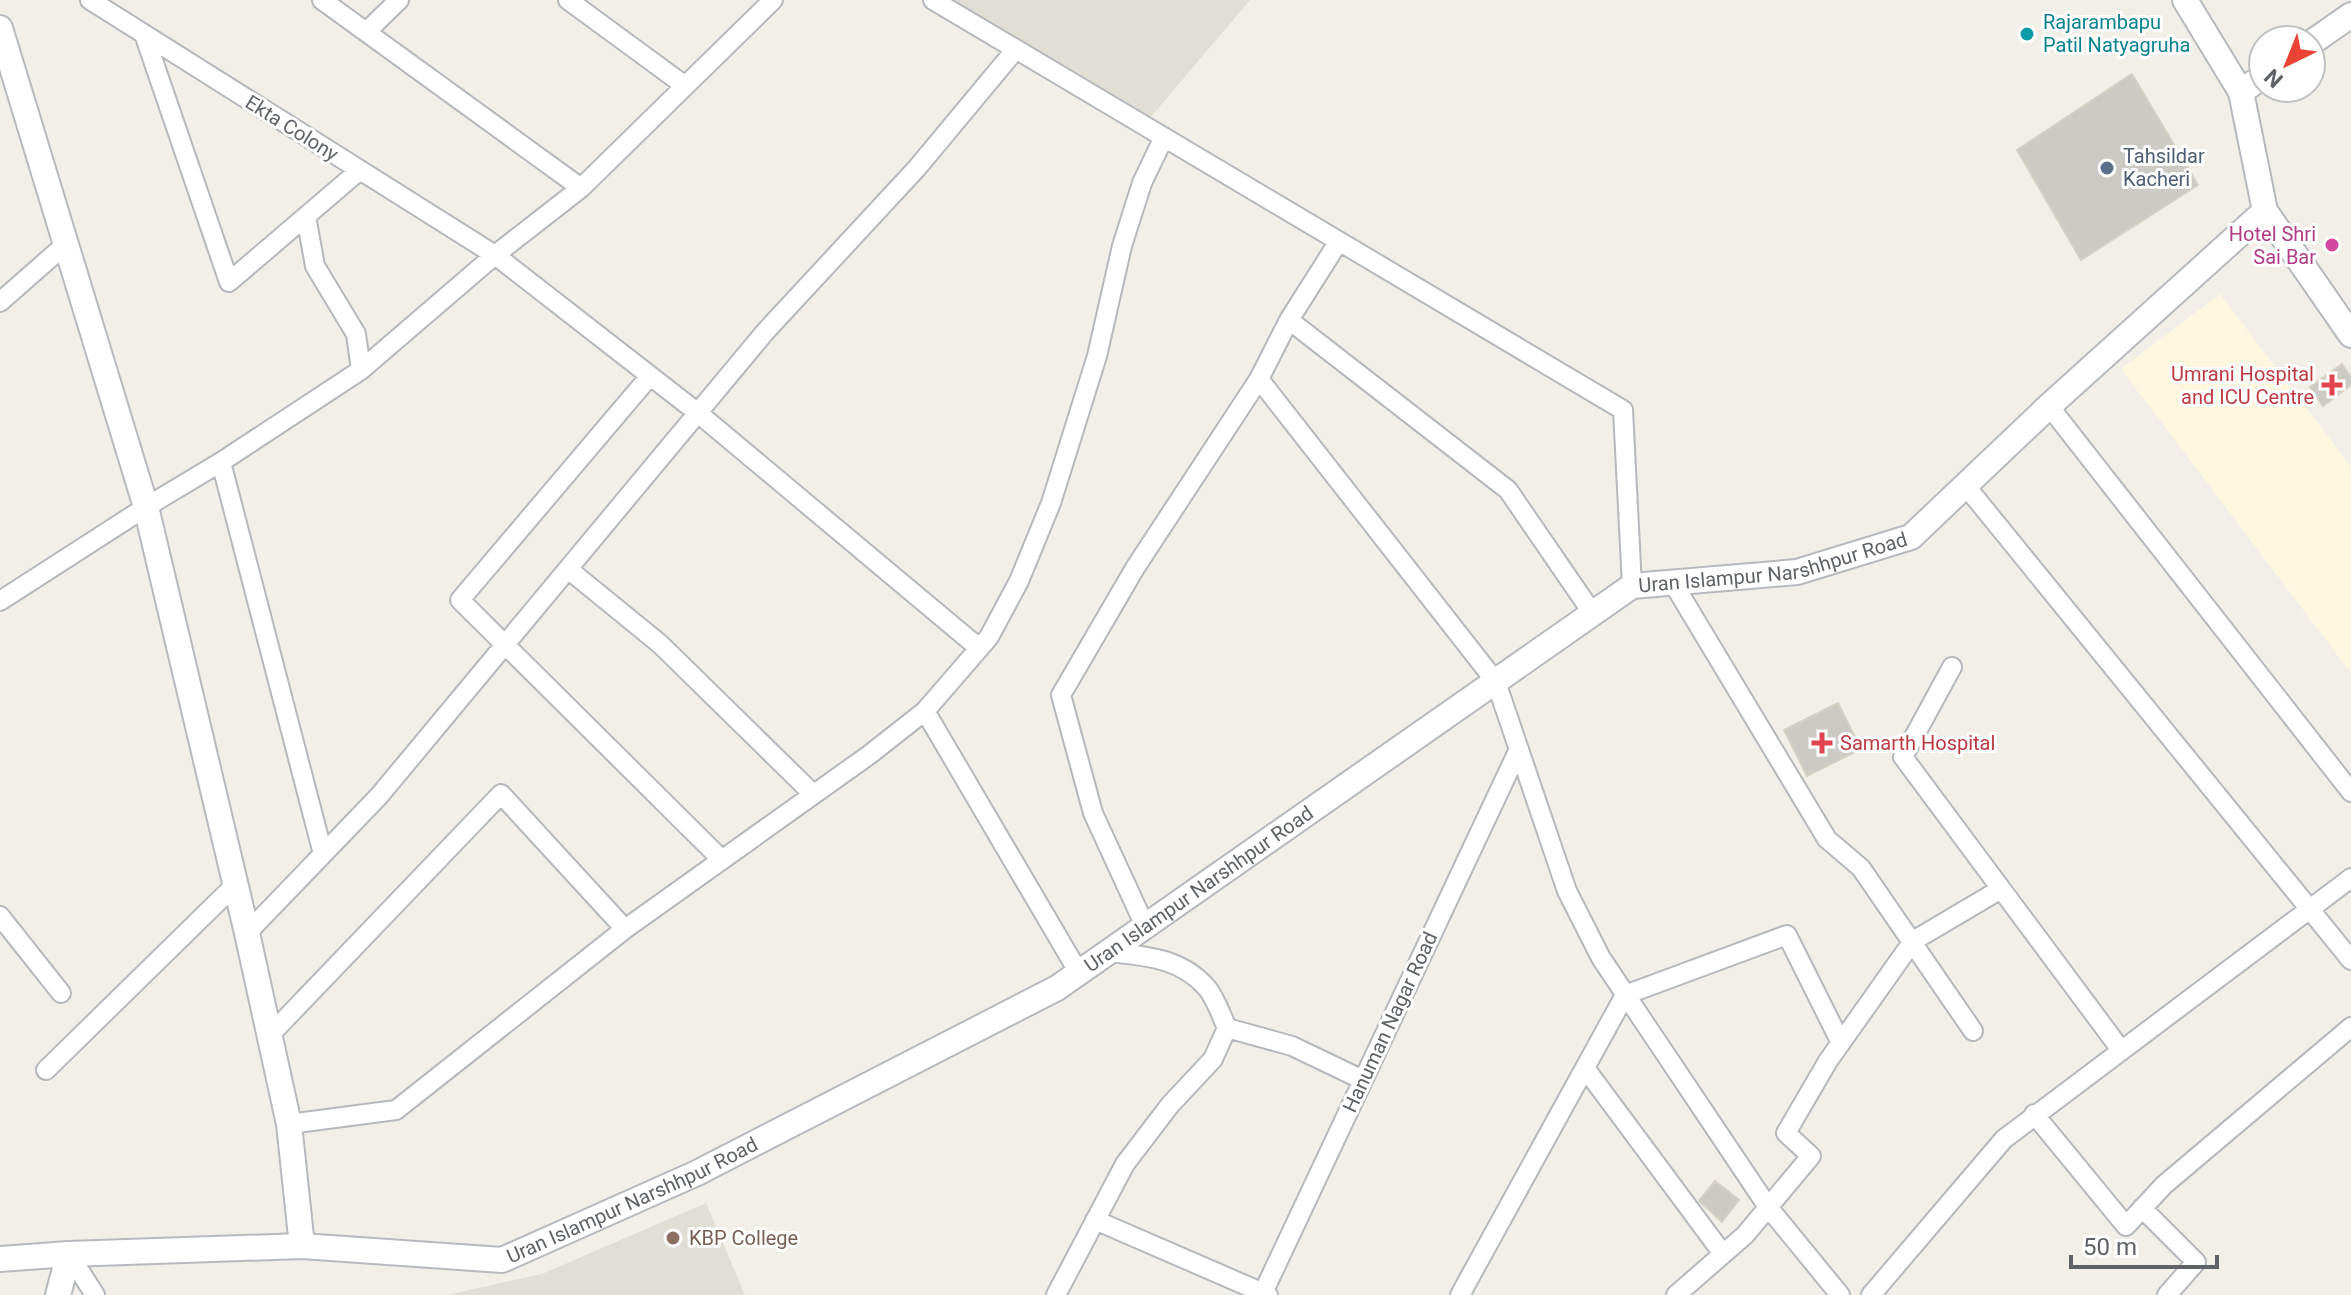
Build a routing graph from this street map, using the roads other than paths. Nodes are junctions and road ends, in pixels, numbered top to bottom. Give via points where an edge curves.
1 (90, 0) edge
2 (322, 0) edge
3 (399, 0) edge
4 (568, 0) edge
5 (773, 0) edge
6 (933, 0) edge
7 (2185, 0) edge
8 (2351, 15) edge
9 (0, 28) edge
10 (366, 32) junction
11 (2327, 32) edge
12 (144, 34) junction
13 (1016, 49) junction
14 (684, 85) junction
15 (2247, 88) edge
16 (2241, 92) junction
17 (1164, 137) junction
18 (360, 170) junction
19 (581, 188) junction
20 (2265, 211) junction
21 (306, 216) junction
22 (1339, 241) junction
23 (66, 244) junction
24 (495, 255) junction
25 (0, 302) edge
26 (1289, 320) junction
27 (2351, 335) edge
28 (361, 370) junction
29 (649, 377) junction
30 (1259, 379) junction
31 (2049, 406) junction
32 (698, 413) junction
33 (221, 462) junction
34 (1965, 485) junction
35 (146, 507) junction
36 (568, 569) junction
37 (1673, 583) junction
38 (1632, 586) junction
39 (0, 601) edge
40 (1593, 614) junction
41 (505, 645) junction
42 (979, 648) junction
43 (1952, 667) dead end
44 (1496, 682) junction
45 (925, 711) junction
46 (1519, 749) junction
47 (2351, 792) edge
48 (812, 793) junction
49 (323, 854) junction
50 (721, 859) junction
51 (2351, 878) edge
52 (235, 885) junction
53 (2001, 889) junction
54 (2312, 909) junction
55 (0, 916) edge
56 (1145, 926) junction
57 (625, 929) junction
58 (247, 933) junction
59 (1913, 941) junction
60 (1109, 952) junction
61 (2351, 960) edge
62 (1079, 973) junction
63 (61, 993) dead end
64 (1625, 995) junction
65 (2351, 1027) edge
66 (1227, 1028) junction
67 (1973, 1031) dead end
68 (269, 1036) junction
69 (1841, 1043) junction
70 (2121, 1050) junction
71 (1585, 1068) junction
72 (46, 1070) dead end
73 (1363, 1080) junction
74 (2034, 1114) junction
75 (289, 1124) junction
76 (1768, 1207) junction
77 (2142, 1208) junction
78 (1095, 1220) junction
79 (302, 1246) junction
80 (69, 1254) junction
81 (1723, 1254) junction
82 (0, 1259) edge
83 (1264, 1294) edge
84 (58, 1295) edge
85 (95, 1295) edge
86 (1056, 1295) edge
87 (1460, 1295) edge
88 (1676, 1295) edge
89 (1840, 1295) edge
90 (1871, 1295) edge
91 (2167, 1295) edge

1 - 12 street, Ekta Colony
2 - 10 street
3 - 10 street
4 - 14 street
5 - 14 street
6 - 13 street
7 - 16 main road
8 - 11 main road
9 - 23 main road
10 - 19 street
12 - 18 street, Ekta Colony
12 - 21 street via 229,282
13 - 17 street
13 - 32 street
14 - 19 street
15 - 16 main road
16 - 20 main road
17 - 22 street
17 - 42 street via 1122,246 1097,356 1051,503 1019,581
18 - 21 street
18 - 24 street, Ekta Colony
19 - 24 street
20 - 27 main road
20 - 31 main road, Uran Islampur Narshhpur Road
21 - 28 street via 315,266 356,334
22 - 26 street
22 - 38 street via 1623,410
23 - 25 street
23 - 35 main road
24 - 28 street
24 - 29 street, Ekta Colony
26 - 30 street
26 - 40 street via 1508,490
28 - 33 street
29 - 32 street, Ekta Colony
29 - 41 street via 460,600
30 - 44 street
30 - 56 street via 1135,568 1061,695 1093,813
31 - 34 main road, Uran Islampur Narshhpur Road
31 - 47 street
32 - 36 street
32 - 42 street, Ekta Colony
33 - 35 street
33 - 49 street
34 - 37 main road, Uran Islampur Narshhpur Road via 1911,537 1797,572
34 - 54 street
35 - 39 street
35 - 52 main road
36 - 41 street
36 - 48 street via 660,644
37 - 38 main road, Uran Islampur Narshhpur Road
37 - 59 street via 1827,839 1861,868
38 - 40 main road, Uran Islampur Narshhpur Road
40 - 44 main road, Uran Islampur Narshhpur Road
41 - 49 street via 379,796
41 - 50 street
42 - 45 street
43 - 53 street via 1903,757
44 - 46 street
44 - 56 main road, Uran Islampur Narshhpur Road
45 - 48 street
45 - 62 street
46 - 64 street via 1567,891
46 - 73 street, Hanuman Nagar Road
48 - 50 street
49 - 58 street
50 - 57 street
51 - 54 street
52 - 58 main road
52 - 72 street
53 - 59 street
53 - 70 street
54 - 61 street
54 - 70 street
55 - 63 street
56 - 60 main road, Uran Islampur Narshhpur Road
57 - 68 street via 501,794
57 - 75 street via 396,1110
58 - 68 main road
59 - 67 street
59 - 69 street
60 - 62 main road, Uran Islampur Narshhpur Road
60 - 66 street via 1158,958 1186,969 1208,990
62 - 79 main road, Uran Islampur Narshhpur Road via 697,1173 502,1260
64 - 69 street via 1787,935
64 - 71 street
64 - 76 street
65 - 77 street
66 - 73 street via 1292,1046
66 - 78 street via 1213,1059 1125,1164
68 - 75 main road
69 - 76 street via 1786,1133 1811,1156
70 - 74 street
71 - 81 street
71 - 87 street
73 - 83 street, Hanuman Nagar Road
74 - 77 street via 2126,1226
74 - 90 street via 2004,1139
75 - 79 main road
76 - 81 street
76 - 89 street
77 - 91 street via 2196,1262
78 - 83 street
78 - 86 street
79 - 80 main road, Uran Islampur Narshhpur Road
80 - 82 main road, Uran Islampur Narshhpur Road
80 - 84 main road
80 - 85 street
81 - 88 street

